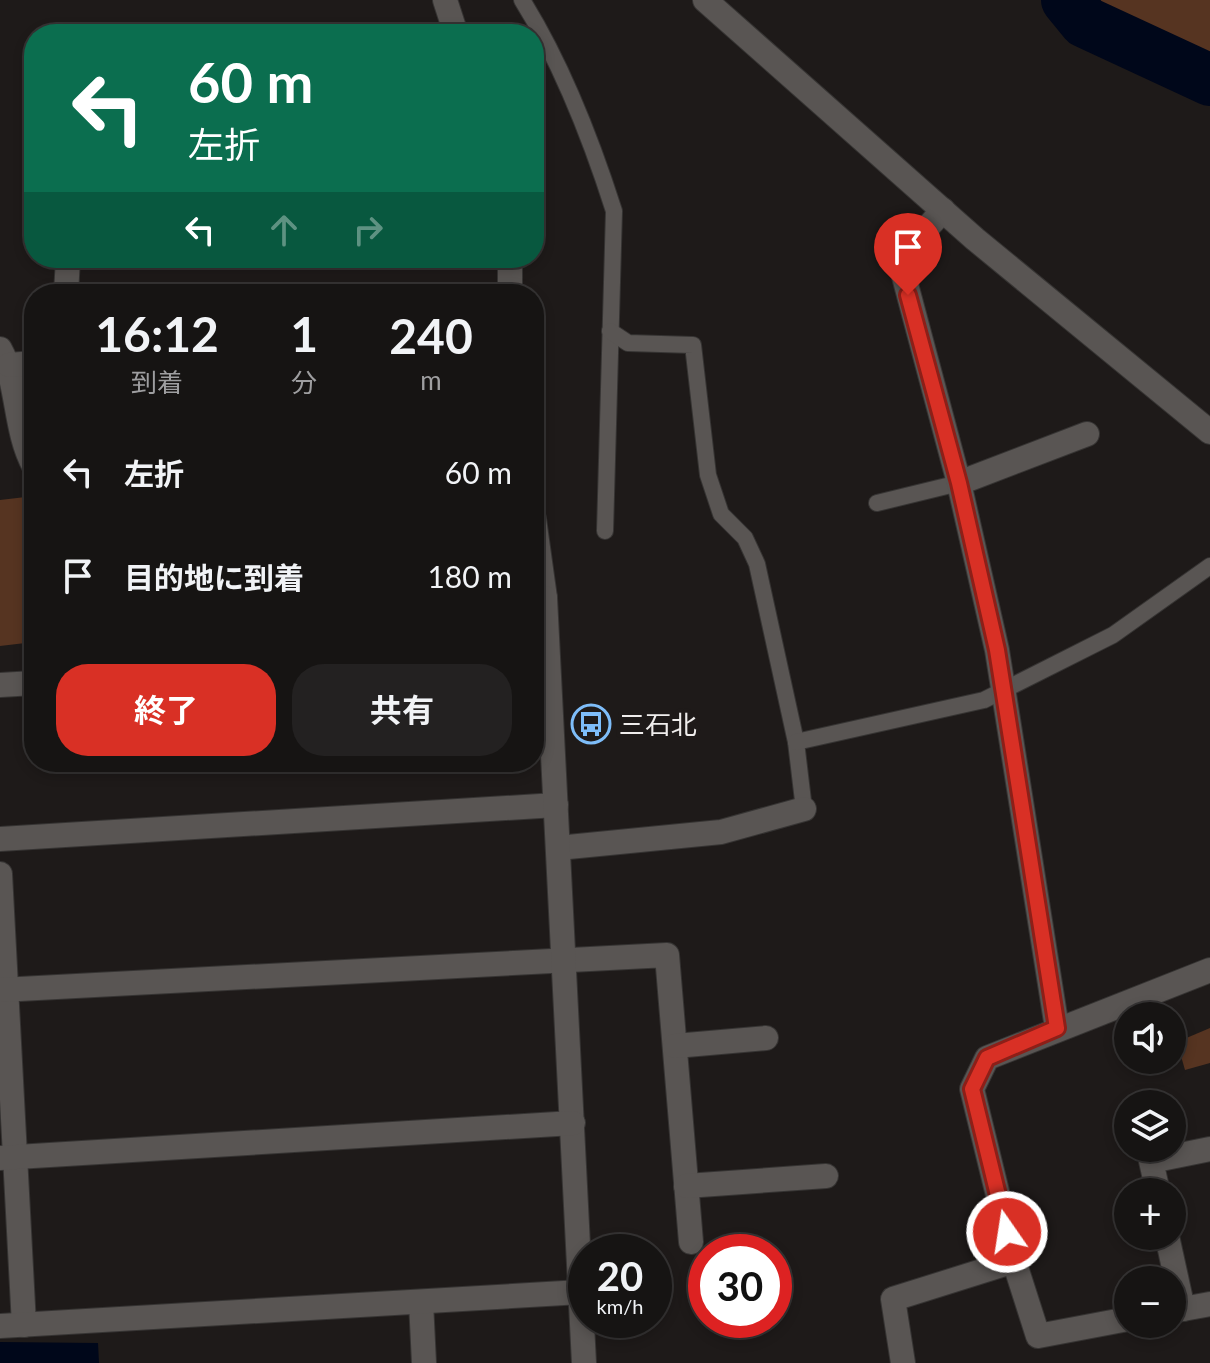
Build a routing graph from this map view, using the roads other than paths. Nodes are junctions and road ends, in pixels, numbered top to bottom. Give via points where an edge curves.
1 (445, 0) edge
2 (522, 0) edge
3 (705, 0) edge
4 (453, 24) edge
5 (534, 24) edge
6 (544, 43) edge
7 (943, 210) junction
8 (610, 331) junction
9 (4, 357) edge
10 (24, 361) edge
11 (1210, 432) edge
12 (1087, 434) dead end
13 (24, 438) edge
14 (959, 483) junction
15 (877, 503) dead end
16 (605, 531) dead end
17 (1210, 566) edge
18 (24, 684) edge
19 (0, 685) edge
20 (544, 685) edge
21 (1004, 691) junction
22 (796, 742) junction
23 (556, 805) junction
24 (804, 809) joint
25 (0, 839) edge
26 (558, 848) junction
27 (0, 874) edge
28 (564, 958) junction
29 (1210, 970) edge
30 (3, 990) edge
31 (1057, 1028) junction
32 (766, 1038) dead end
33 (675, 1046) junction
34 (573, 1123) junction
35 (1210, 1149) edge
36 (8, 1157) edge
37 (826, 1176) dead end
38 (1155, 1178) edge
39 (686, 1186) junction
40 (578, 1234) edge
41 (690, 1234) edge
42 (1014, 1261) junction
43 (568, 1293) edge
44 (421, 1302) junction
45 (1210, 1304) edge
46 (1186, 1308) edge
47 (1114, 1322) edge
48 (12, 1326) edge
49 (583, 1338) edge
50 (424, 1363) edge
51 (584, 1363) edge
52 (903, 1363) edge

1 - 4 street
2 - 5 lane
3 - 7 street
6 - 8 lane via 569,92 614,211
7 - 11 street
7 - 14 street via 913,244 903,273
8 - 16 lane
8 - 22 lane via 628,343 693,345 708,475 721,514 745,538 757,564
9 - 10 street
9 - 13 street
12 - 14 street
14 - 15 lane
14 - 21 street
17 - 21 lane via 1113,635
18 - 19 street
20 - 23 street
21 - 22 lane
21 - 31 street
22 - 24 lane
23 - 25 street
23 - 26 street
24 - 26 street via 721,832
26 - 28 street
27 - 30 street
28 - 30 street
28 - 33 street via 667,955
28 - 34 street
29 - 31 street
30 - 36 street
31 - 42 street via 987,1058 972,1089
32 - 33 street
33 - 39 street
34 - 36 street
34 - 40 street
35 - 38 street via 1151,1161
36 - 48 street
37 - 39 street
39 - 41 street
42 - 47 street via 1038,1336
42 - 52 street via 893,1299
43 - 44 street
44 - 48 street
44 - 50 street
45 - 46 street
49 - 51 street

